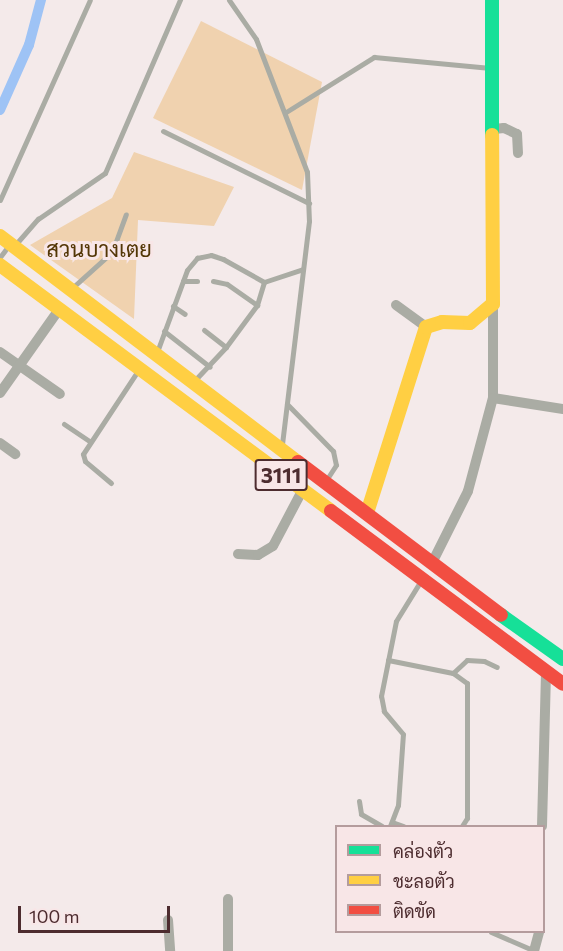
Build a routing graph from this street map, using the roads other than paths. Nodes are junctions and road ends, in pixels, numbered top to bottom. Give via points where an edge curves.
1 (90, 0) edge
2 (180, 0) edge
3 (229, 0) edge
4 (492, 0) edge
5 (493, 68) junction
6 (286, 112) junction
7 (494, 129) junction
8 (163, 131) dead end
9 (518, 153) dead end
10 (0, 200) edge
11 (309, 203) junction
12 (126, 214) dead end
13 (8, 242) edge
14 (0, 257) edge
15 (0, 265) edge
16 (303, 269) junction
17 (183, 281) junction
18 (197, 281) dead end
19 (213, 281) dead end
20 (264, 282) junction
21 (71, 289) junction
22 (493, 304) junction
23 (258, 305) junction
24 (396, 305) dead end
25 (174, 306) junction
26 (60, 308) junction
27 (186, 314) dead end
28 (426, 327) junction
29 (204, 330) dead end
30 (164, 331) junction
31 (226, 347) junction
32 (0, 352) edge
33 (156, 353) junction
34 (19, 365) junction
35 (210, 367) junction
36 (140, 368) junction
37 (193, 381) junction
38 (0, 393) edge
39 (60, 394) dead end
40 (493, 398) junction
41 (287, 404) junction
42 (563, 409) edge
43 (64, 424) dead end
44 (89, 441) junction
45 (0, 443) edge
46 (282, 446) junction
47 (15, 454) dead end
48 (326, 480) junction
49 (111, 483) dead end
50 (302, 491) junction
51 (367, 513) junction
52 (238, 554) dead end
53 (432, 563) junction
54 (421, 580) junction
55 (563, 659) edge
56 (388, 660) junction
57 (497, 667) dead end
58 (546, 672) junction
59 (453, 673) junction
60 (563, 684) edge
61 (359, 801) dead end
62 (391, 824) edge
63 (380, 825) edge
64 (463, 825) edge
65 (542, 825) edge
66 (228, 899) dead end
67 (168, 920) dead end
68 (493, 933) edge
69 (539, 934) edge
70 (170, 951) edge
71 (228, 951) edge
72 (535, 951) edge
73 (543, 951) edge

1 - 10 lane
2 - 13 lane via 105,173
3 - 6 lane via 256,39
4 - 5 main road
5 - 6 lane via 374,57
5 - 7 main road
6 - 11 lane via 308,172
7 - 9 street via 504,128 517,134
7 - 22 main road
8 - 11 lane
11 - 16 lane
12 - 21 lane via 112,252 83,274
13 - 14 lane
13 - 21 main road, 3111
15 - 26 main road, 3111
16 - 20 lane
16 - 41 lane
17 - 18 lane
17 - 20 lane via 197,258 211,255
17 - 25 lane
19 - 23 lane via 227,284
20 - 23 lane
21 - 33 main road, 3111
22 - 28 main road via 470,323 442,322
22 - 40 street
23 - 31 lane
24 - 28 street
25 - 27 lane
25 - 30 lane
26 - 34 street
26 - 36 main road, 3111
28 - 51 main road
29 - 31 lane
30 - 33 lane
30 - 35 lane
31 - 35 lane
32 - 34 street
33 - 37 main road, 3111
34 - 38 street
34 - 39 street
35 - 37 lane
36 - 44 lane
36 - 50 main road, 3111
37 - 46 main road, 3111
40 - 42 street
40 - 53 street via 468,491
41 - 46 lane
41 - 48 lane via 337,459
43 - 44 lane
44 - 49 lane via 85,461
45 - 47 street
46 - 48 main road, 3111
48 - 51 main road, 3111
50 - 52 street via 273,546 258,555
50 - 54 main road, 3111
51 - 53 main road, 3111
53 - 55 main road, 3111
54 - 56 lane via 396,621
54 - 58 main road, 3111
56 - 59 lane
56 - 62 lane via 382,704 400,727 404,745 398,805
57 - 59 lane via 467,660
58 - 60 main road, 3111
58 - 65 street
59 - 64 lane via 462,676 468,690 467,818
61 - 63 lane via 361,814
66 - 71 street
67 - 70 street
68 - 72 lane
69 - 72 street
69 - 73 street

